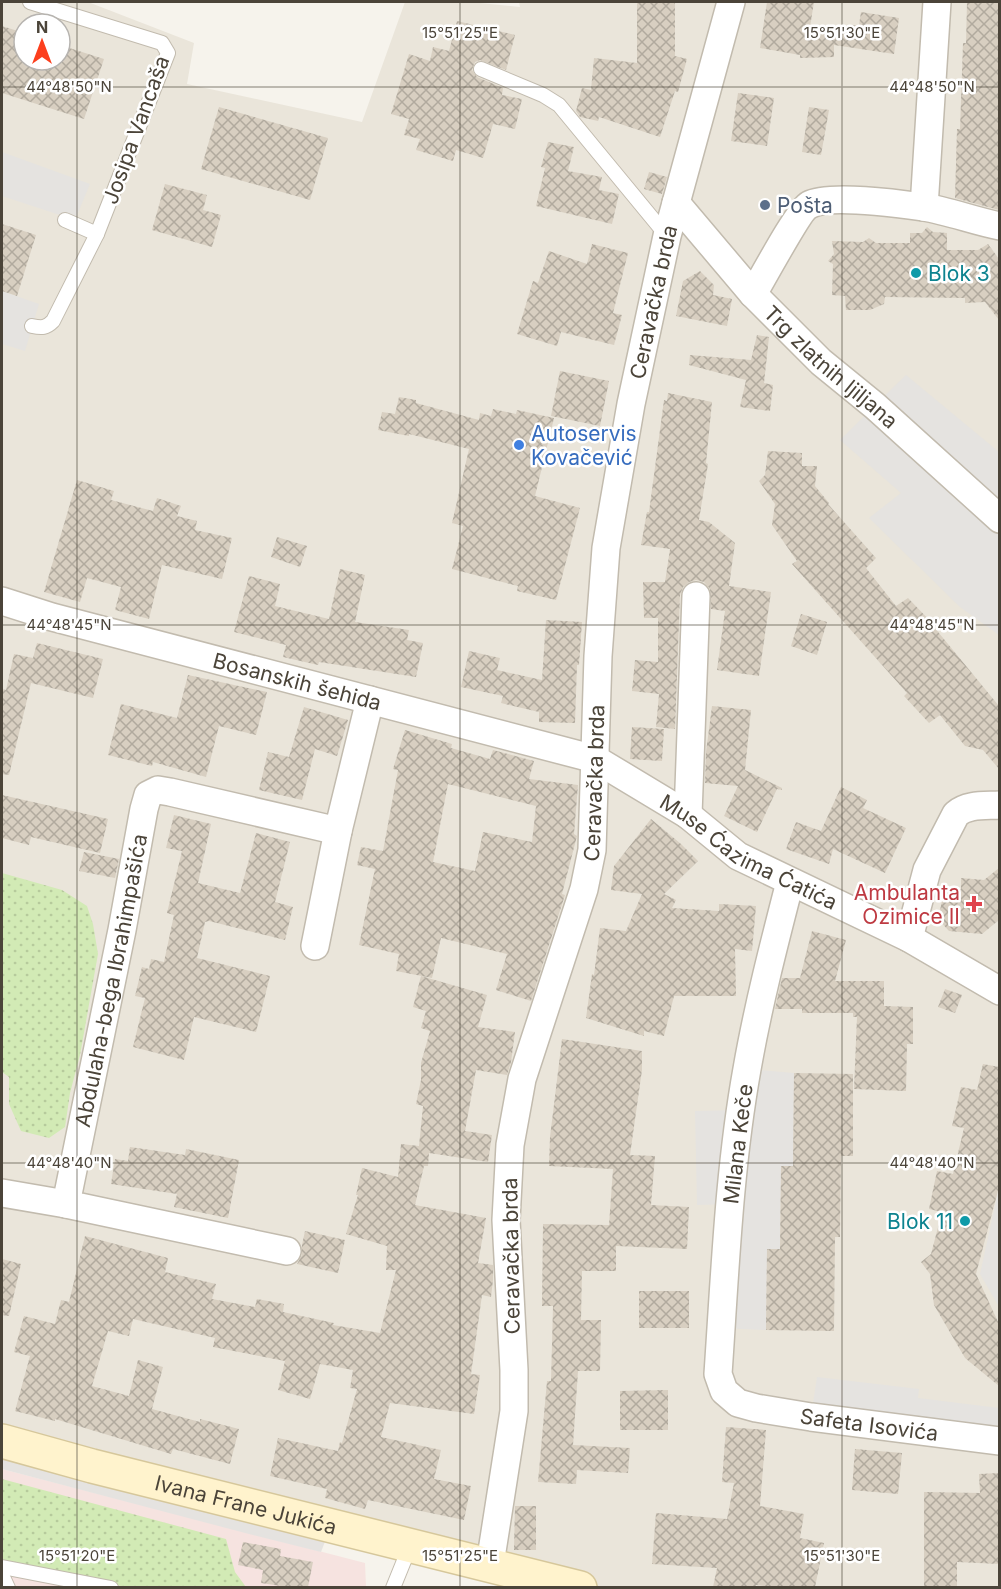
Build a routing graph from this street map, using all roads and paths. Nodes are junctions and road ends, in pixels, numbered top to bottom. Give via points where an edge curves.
1 (30, 2) edge
2 (731, 2) edge
3 (937, 2) edge
4 (481, 69) dead end
5 (676, 203) junction
6 (924, 207) junction
7 (65, 220) dead end
8 (999, 225) edge
9 (97, 234) junction
10 (667, 236) junction
11 (753, 294) junction
12 (32, 326) dead end
13 (999, 519) edge
14 (696, 596) dead end
15 (2, 601) edge
16 (370, 700) junction
17 (595, 759) junction
18 (999, 806) edge
19 (688, 815) junction
20 (338, 831) junction
21 (790, 882) junction
22 (909, 938) junction
23 (315, 946) dead end
24 (999, 990) edge
25 (2, 1192) edge
26 (66, 1204) junction
27 (287, 1251) dead end
28 (738, 1403) joint
29 (2, 1441) edge
30 (999, 1441) edge
31 (410, 1546) junction
32 (490, 1564) junction
33 (2, 1567) edge
34 (2, 1575) edge
35 (8, 1587) edge
36 (111, 1587) edge
37 (393, 1587) edge
38 (580, 1587) edge

1 - 9 lane, Josipa Vancaša via 162,43 168,53
2 - 5 street, Ceravačka brda
3 - 6 street
4 - 10 lane via 543,94 559,105
5 - 10 street, Ceravačka brda
5 - 11 street, Trg zlatnih ljiljana
6 - 8 street
6 - 11 street via 840,200 808,205
7 - 9 lane
9 - 12 lane, Josipa Vancaša via 53,321 48,327
10 - 17 street, Ceravačka brda via 631,404 606,548
11 - 13 street, Trg zlatnih ljiljana via 821,362
14 - 19 street
15 - 16 street, Bosanskih šehida
16 - 17 street, Bosanskih šehida
16 - 20 street
17 - 19 street, Muse Ćazima Ćatića
17 - 32 street, Ceravačka brda via 592,850 584,889 522,1079 510,1145 506,1220 514,1411
18 - 22 street via 973,806 956,814 927,870
19 - 21 street, Muse Ćazima Ćatića via 738,856
20 - 23 street
20 - 26 street, Abdulaha-bega Ibrahimpašića via 170,792 158,790 148,795
21 - 22 street, Muse Ćazima Ćatića
21 - 28 street, Milana Keče via 747,1069 730,1204 717,1374 724,1391
22 - 24 street, Muse Ćazima Ćatića
25 - 26 street
26 - 27 street
28 - 30 street, Safeta Isovića via 811,1417
29 - 31 street, Ivana Frane Jukića
31 - 32 street, Ivana Frane Jukića
31 - 37 lane
32 - 38 street, Ivana Frane Jukića
33 - 36 lane
34 - 35 lane

